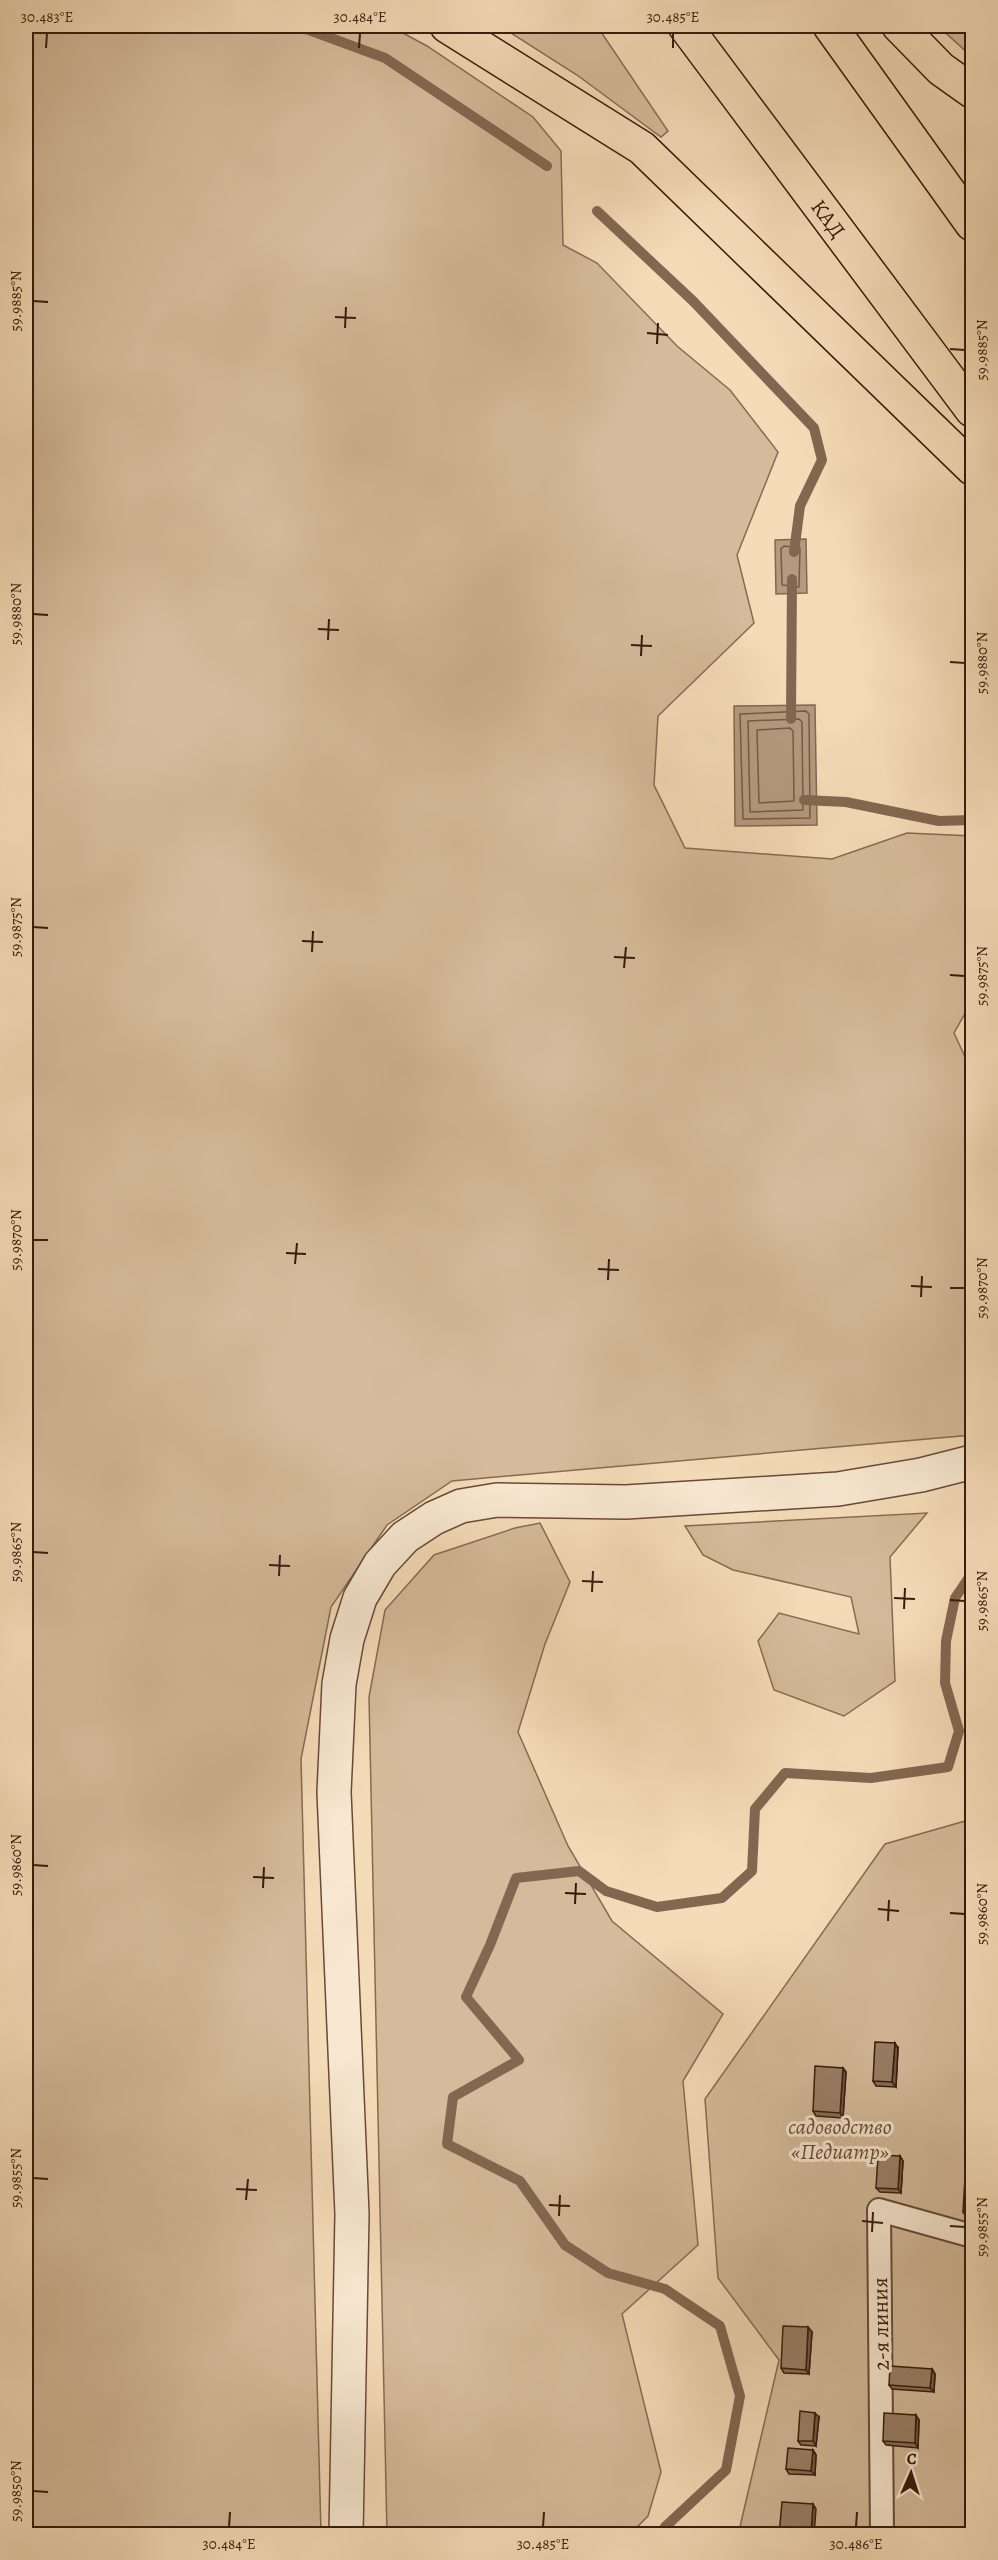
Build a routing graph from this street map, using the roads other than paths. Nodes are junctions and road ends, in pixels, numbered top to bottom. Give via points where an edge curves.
1 (447, 26) edge
2 (685, 26) edge
3 (830, 26) edge
4 (899, 26) edge
5 (972, 91) edge
6 (972, 224) edge
7 (972, 411) edge
8 (972, 468) edge
9 (972, 1462) edge
10 (972, 2236) edge
11 (346, 2535) edge
12 (882, 2535) edge

1 - 8 main road via 642,148
2 - 7 main road, КАД
3 - 6 main road
4 - 5 main road via 941,69
9 - 11 street via 838,1489 626,1502 498,1500 461,1506 405,1537 380,1564 360,1598 339,1684 334,1791 352,2214
10 - 12 lane, 2-я линия via 879,2210

